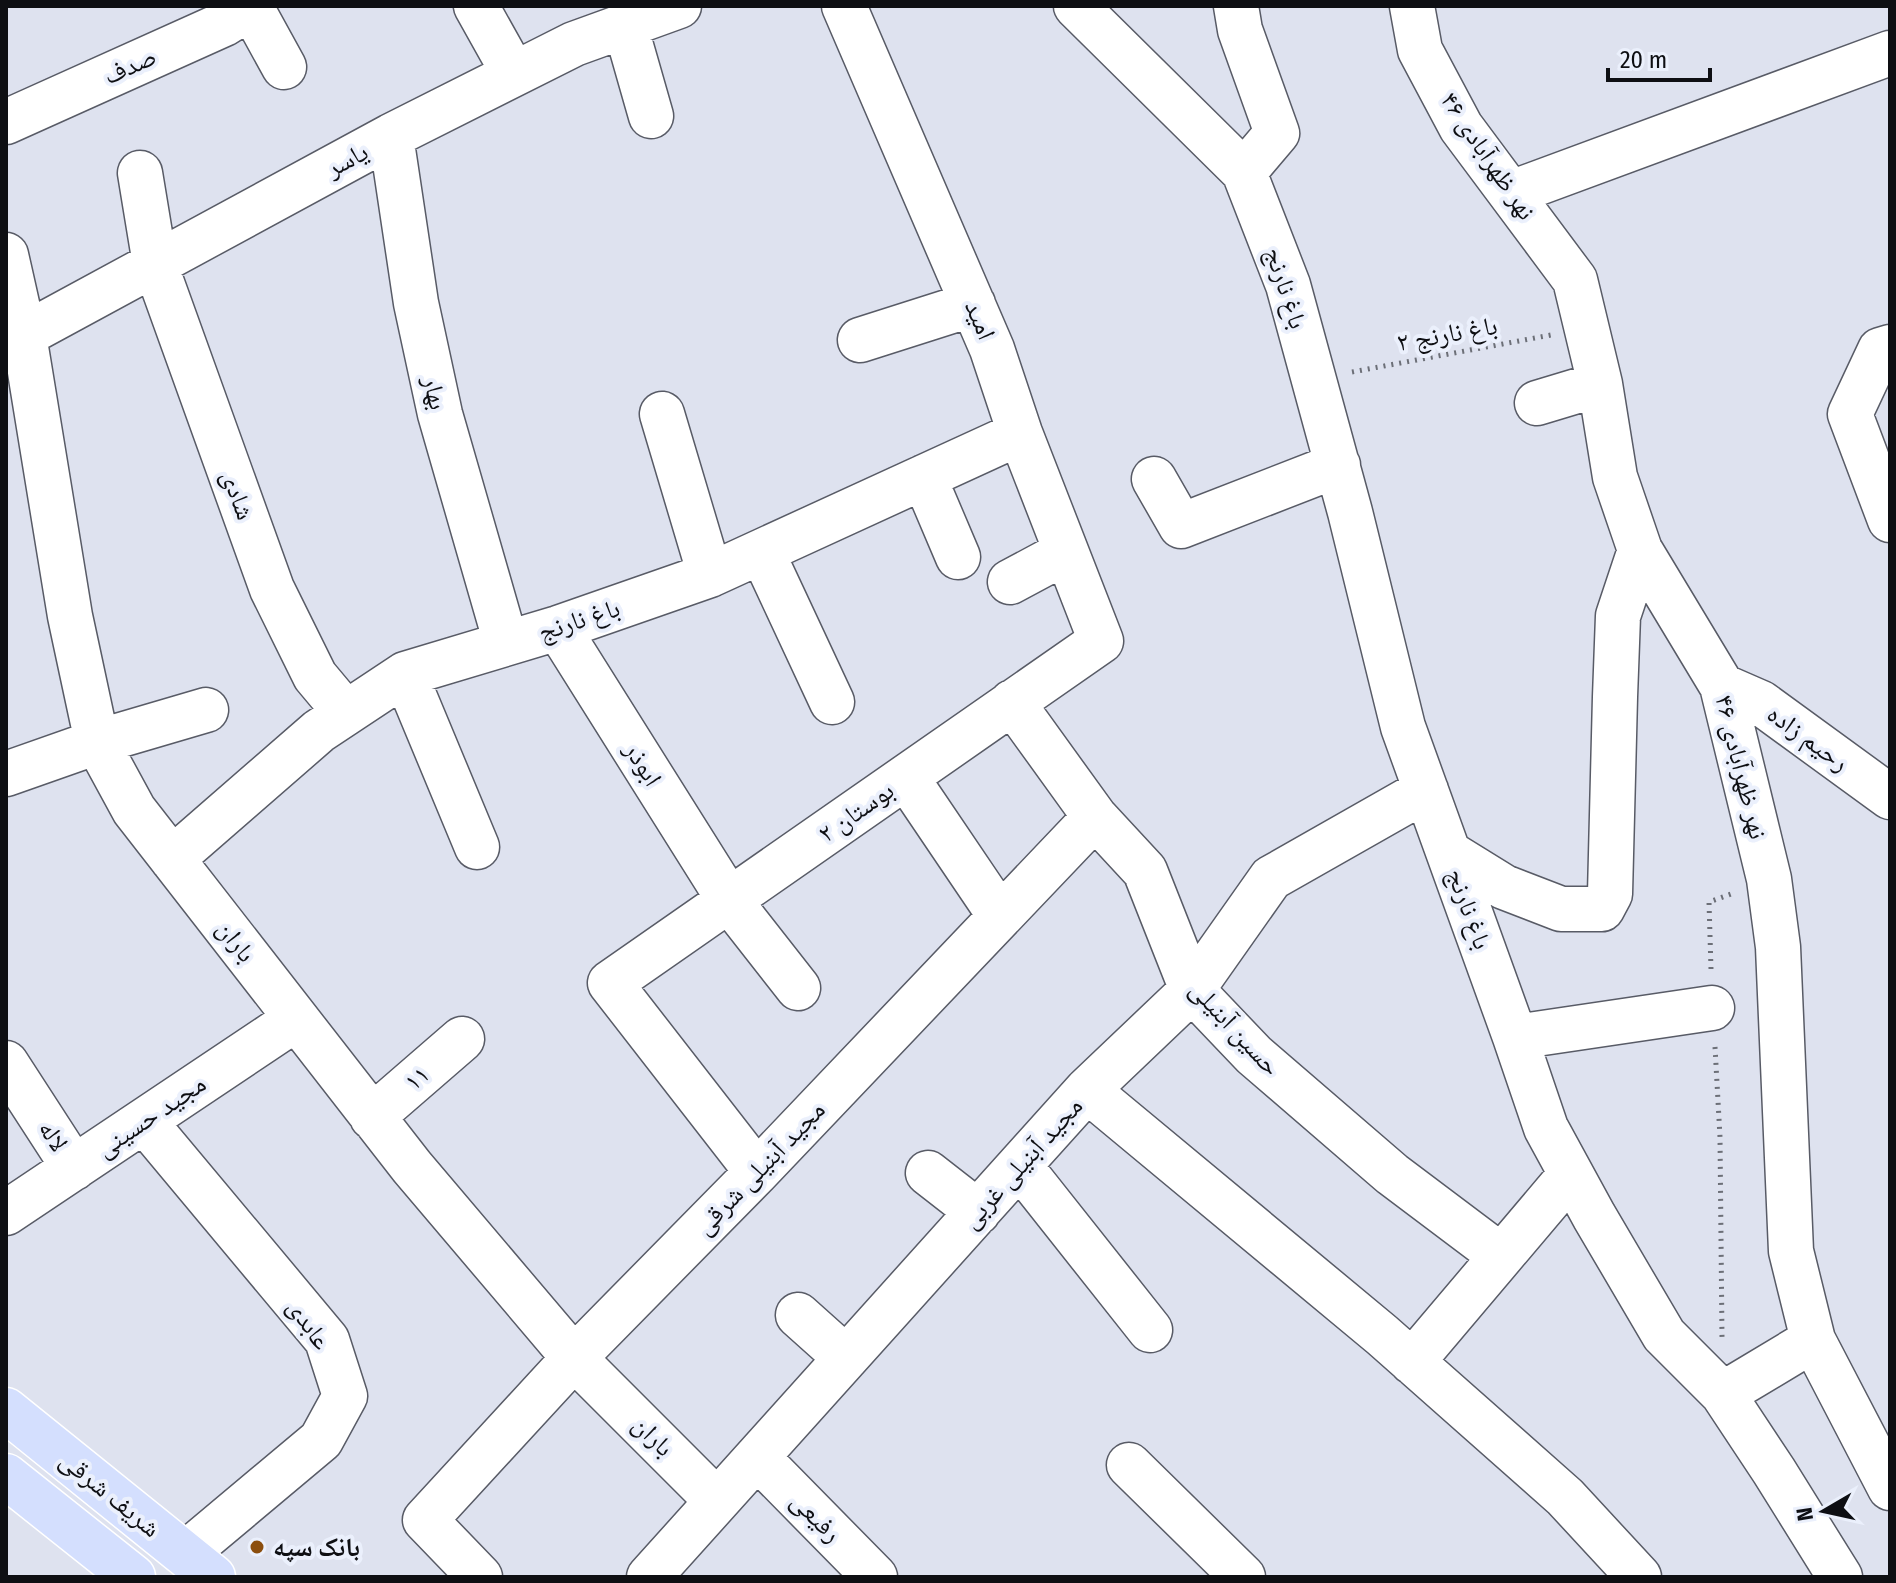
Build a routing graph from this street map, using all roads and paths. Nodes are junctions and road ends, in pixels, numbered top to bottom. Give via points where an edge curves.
1 (252, 6) edge
2 (476, 6) edge
3 (679, 6) edge
4 (844, 6) edge
5 (1076, 6) edge
6 (1236, 6) edge
7 (1412, 6) edge
8 (625, 25) junction
9 (1890, 53) edge
10 (284, 67) dead end
11 (514, 74) junction
12 (651, 116) dead end
13 (6, 122) edge
14 (391, 136) junction
15 (1244, 172) junction
16 (140, 173) dead end
17 (1511, 193) junction
18 (6, 255) edge
19 (155, 264) junction
20 (973, 304) junction
21 (1587, 329) junction
22 (24, 335) junction
23 (860, 340) dead end
24 (1890, 347) edge
25 (1314, 379) junction
26 (1600, 384) junction
27 (1537, 403) dead end
28 (662, 414) dead end
29 (22, 419) edge
30 (1020, 433) junction
31 (1338, 465) junction
32 (924, 477) junction
33 (1154, 479) dead end
34 (1890, 520) edge
35 (1640, 550) junction
36 (762, 552) junction
37 (1066, 552) junction
38 (958, 557) dead end
39 (710, 575) junction
40 (1010, 582) dead end
41 (558, 628) junction
42 (1101, 641) joint
43 (506, 643) junction
44 (405, 674) junction
45 (1722, 686) junction
46 (832, 702) dead end
47 (1012, 702) junction
48 (206, 710) dead end
49 (346, 713) junction
50 (97, 742) junction
51 (6, 774) edge
52 (906, 777) junction
53 (1426, 790) junction
54 (1890, 797) edge
55 (1095, 817) junction
56 (477, 847) dead end
57 (1449, 853) junction
58 (172, 859) junction
59 (1769, 879) junction
60 (729, 900) junction
61 (1000, 916) junction
62 (798, 988) dead end
63 (1192, 990) junction
64 (1712, 1008) junction
65 (296, 1019) junction
66 (1515, 1037) junction
67 (462, 1039) dead end
68 (6, 1063) edge
69 (1087, 1090) junction
70 (372, 1117) junction
71 (144, 1121) junction
72 (1020, 1166) junction
73 (74, 1168) junction
74 (757, 1172) junction
75 (928, 1173) dead end
76 (1571, 1174) junction
77 (978, 1212) junction
78 (6, 1213) edge
79 (1501, 1256) junction
80 (798, 1315) dead end
81 (1150, 1330) dead end
82 (1813, 1340) junction
83 (574, 1358) junction
84 (846, 1358) junction
85 (1412, 1362) junction
86 (1723, 1394) junction
87 (6, 1410) edge
88 (757, 1457) junction
89 (1129, 1465) dead end
90 (6, 1476) edge
91 (1890, 1488) edge
92 (717, 1501) junction
93 (199, 1566) edge
94 (670, 1569) edge
95 (133, 1577) edge
96 (480, 1577) edge
97 (875, 1577) edge
98 (1243, 1577) edge
99 (1639, 1577) edge
100 (1840, 1577) edge

1 - 10 street
1 - 13 street, صدف via 224,24
2 - 11 street
3 - 8 street, یاسر
4 - 20 street, امید
5 - 15 street, باغ نارنج
6 - 15 street via 1277,133
7 - 17 street, نهر ظهرآبادی ۴۶ via 1420,50 1461,127
8 - 11 street, یاسر
8 - 12 street
9 - 17 street
11 - 14 street, یاسر
14 - 19 street, یاسر
14 - 43 street, بهار via 416,303 440,414
15 - 25 street, باغ نارنج via 1288,285
16 - 19 street, شادی
17 - 21 street, نهر ظهرآبادی ۴۶ via 1575,280
18 - 22 street, باران
19 - 22 street, یاسر
19 - 49 street, شادی via 272,589 315,676
20 - 23 street
20 - 30 street, امید
21 - 25 path, باغ نارنج ۲
21 - 26 street, نهر ظهرآبادی ۴۶
22 - 29 street, باران
24 - 34 street via 1880,350 1850,414
25 - 31 street, باغ نارنج
26 - 27 street
26 - 35 street, نهر ظهرآبادی ۴۶ via 1615,477
28 - 39 street
29 - 50 street, باران
30 - 32 street, باغ نارنج
30 - 37 street, امید
31 - 33 street via 1181,526
31 - 53 street, باغ نارنج via 1403,727
32 - 36 street, باغ نارنج
32 - 38 street
35 - 45 street, نهر ظهرآبادی ۴۶
35 - 57 street via 1618,616 1610,894 1602,909 1561,909 1504,887
36 - 39 street, باغ نارنج
36 - 46 street
37 - 40 street
37 - 42 street, امید
39 - 41 street, باغ نارنج
41 - 43 street, باغ نارنج
41 - 60 street, ابوذر
42 - 47 street, بوستان ۲
43 - 44 street, باغ نارنج
44 - 49 street, باغ نارنج
44 - 56 street
45 - 54 street, رحیم زاده via 1761,703
45 - 59 street, نهر ظهرآبادی ۴۶
47 - 52 street, بوستان ۲
47 - 55 street, حسین آبنیلی
48 - 50 street
49 - 58 street, باغ نارنج
50 - 51 street
50 - 58 street, باران via 134,810
52 - 60 street, بوستان ۲
52 - 61 street
53 - 57 street, باغ نارنج
53 - 63 street, مجید آبنیلی غربی via 1271,878
55 - 61 street, مجید آبنیلی شرقی
55 - 63 street, حسین آبنیلی via 1145,871
57 - 66 street, باغ نارنج
58 - 65 street, باران
59 - 64 path via 1709,902
59 - 82 street, نهر ظهرآبادی ۴۶ via 1778,947 1791,1251
60 - 62 street, ابوذر
60 - 74 street, بوستان ۲ via 610,983
61 - 74 street, مجید آبنیلی شرقی
63 - 69 street, مجید آبنیلی غربی
63 - 79 street, حسین آبنیلی via 1265,1065 1392,1174
64 - 66 street
64 - 86 path via 1720,1137
65 - 70 street, باران
65 - 71 street, مجید حسینی
66 - 76 street, باغ نارنج via 1546,1128
67 - 70 street, ۱۱
68 - 73 street, لاله
69 - 72 street, مجید آبنیلی غربی
69 - 85 street
70 - 83 street, باران
71 - 73 street, مجید حسینی
71 - 93 street, عابدی via 327,1340 345,1396 321,1440
72 - 77 street, مجید آبنیلی غربی
72 - 81 street
73 - 78 street, مجید حسینی
74 - 83 street, مجید آبنیلی شرقی
75 - 77 street
76 - 79 street
76 - 86 street, باغ نارنج via 1664,1335
77 - 84 street, مجید آبنیلی غربی
79 - 85 street
80 - 84 street
82 - 86 street
82 - 91 street, نهر ظهرآبادی ۴۶
83 - 92 street, باران
83 - 96 street, مجید آبنیلی شرقی via 425,1520
84 - 88 street, مجید آبنیلی غربی
85 - 99 street via 1565,1497
86 - 100 street, باغ نارنج
87 - 93 main road, شریف شرقی
88 - 92 street, مجید آبنیلی غربی
88 - 97 street, رفیعی
89 - 98 street
90 - 95 main road, شریف شرقی
92 - 94 street, مجید آبنیلی غربی

